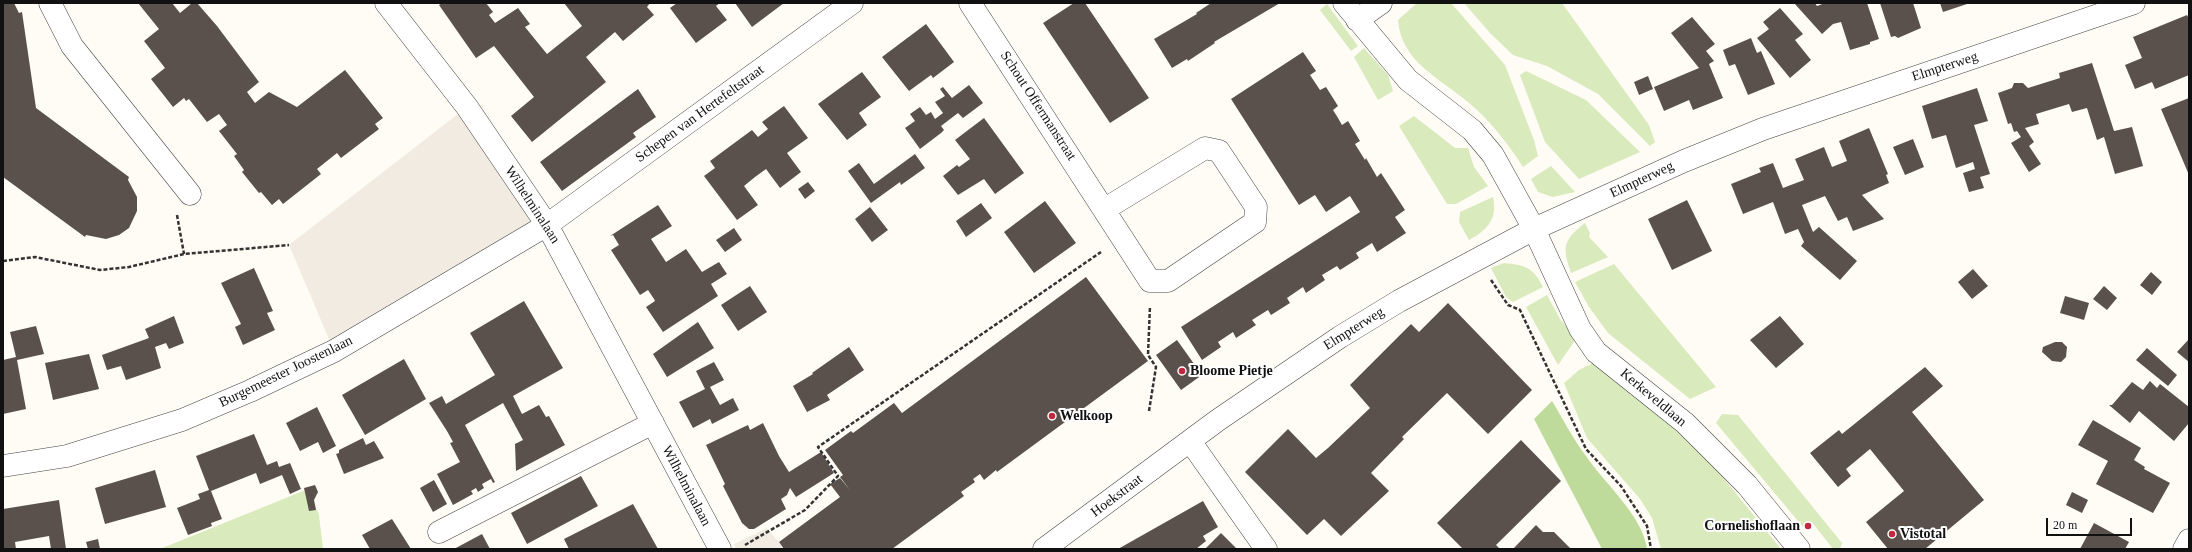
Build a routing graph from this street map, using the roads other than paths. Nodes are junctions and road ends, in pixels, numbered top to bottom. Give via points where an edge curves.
1 (50, 3) edge
2 (386, 3) edge
3 (852, 3) edge
4 (970, 3) edge
5 (1344, 3) edge
6 (1381, 3) edge
7 (2134, 3) edge
8 (2093, 10) edge
9 (1357, 20) junction
10 (190, 194) road end
11 (1105, 209) junction
12 (547, 225) junction
13 (1534, 229) junction
14 (653, 423) junction
15 (1190, 441) junction
16 (3, 466) edge
17 (438, 532) dead end
18 (2189, 540) edge
19 (720, 549) edge
20 (1044, 549) edge
21 (1266, 549) edge
22 (1799, 549) edge
23 (2184, 549) edge

1 - 10 street via 72,46
2 - 12 street, Wilhelminalaan via 467,107
3 - 12 street, Schepen van Hertefeltstraat
4 - 11 street, Schout Offermanstraat
5 - 9 street, Kerkeveldlaan
6 - 9 street
7 - 8 street, Elmpterweg
8 - 13 street, Elmpterweg via 1763,128
9 - 13 street, Kerkeveldlaan via 1408,80 1472,130 1492,155
11 - 11 street, Schout Offermanstraat via 1205,148 1219,152 1256,208 1255,222 1168,281 1150,281
12 - 14 street, Wilhelminalaan
12 - 16 street, Burgemeester Joostenlaan via 334,351 250,391 182,420 68,456
13 - 15 street, Elmpterweg via 1399,301 1340,337
13 - 22 street, Kerkeveldlaan via 1580,329 1596,352 1685,424 1747,485
14 - 17 street
14 - 19 street, Wilhelminalaan
15 - 20 street, Hoekstraat
15 - 21 street
18 - 23 street

